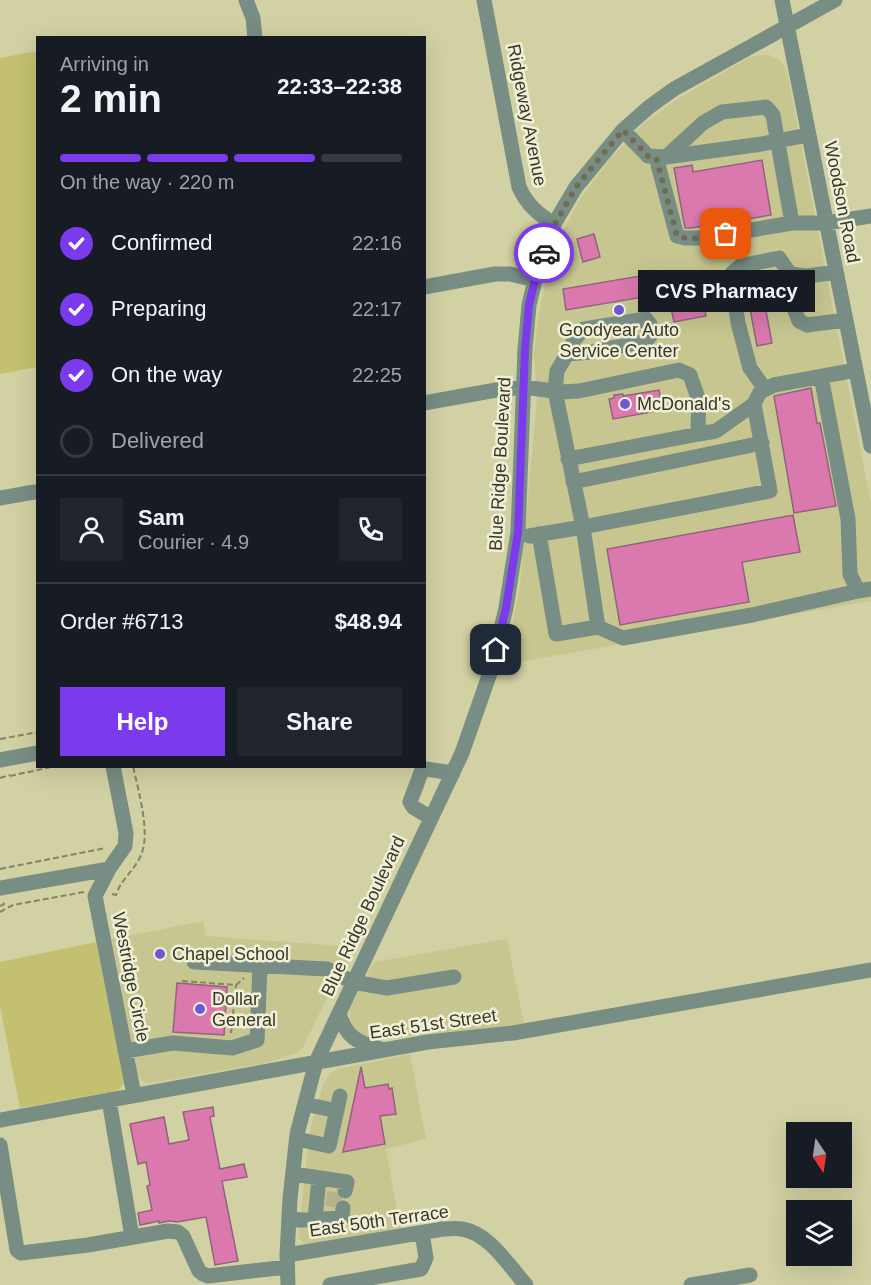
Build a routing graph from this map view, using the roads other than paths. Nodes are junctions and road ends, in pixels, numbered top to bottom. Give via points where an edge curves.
1 (246, 0) edge
2 (484, 0) edge
3 (782, 0) edge
4 (835, 0) edge
5 (787, 26) junction
6 (255, 36) edge
7 (623, 130) junction
8 (808, 135) junction
9 (778, 141) junction
10 (661, 157) junction
11 (871, 216) edge
12 (792, 223) junction
13 (826, 223) junction
14 (555, 224) junction
15 (836, 272) junction
16 (790, 274) junction
17 (535, 280) junction
18 (426, 287) edge
19 (846, 320) junction
20 (567, 354) junction
21 (856, 370) junction
22 (821, 376) junction
23 (524, 387) junction
24 (765, 389) junction
25 (555, 391) junction
26 (426, 403) edge
27 (754, 404) junction
28 (699, 434) junction
29 (762, 443) junction
30 (871, 446) edge
31 (568, 459) junction
32 (573, 482) junction
33 (34, 492) dead end
34 (0, 498) edge
35 (583, 527) junction
36 (539, 534) junction
37 (517, 537) junction
38 (865, 590) edge
39 (598, 627) junction
40 (36, 753) edge
41 (0, 760) edge
42 (113, 768) edge
43 (453, 773) junction
44 (431, 818) junction
45 (109, 869) junction
46 (2, 895) edge
47 (194, 962) dead end
48 (260, 966) junction
49 (871, 970) edge
50 (454, 976) dead end
51 (353, 982) junction
52 (339, 1013) junction
53 (384, 1050) junction
54 (125, 1051) junction
55 (316, 1062) junction
56 (134, 1095) junction
57 (109, 1100) junction
58 (305, 1104) junction
59 (0, 1120) edge
60 (297, 1139) junction
61 (0, 1146) edge
62 (293, 1174) junction
63 (319, 1178) junction
64 (339, 1187) dead end
65 (336, 1211) dead end
66 (289, 1219) junction
67 (315, 1220) junction
68 (422, 1233) junction
69 (132, 1237) junction
70 (287, 1261) junction
71 (750, 1275) dead end
72 (288, 1285) edge
73 (330, 1285) edge
74 (526, 1285) edge
75 (691, 1285) edge

1 - 6 street
2 - 14 street, Ridgeway Avenue via 519,187 525,200
3 - 5 street, Woodson Road
4 - 5 street, Blue Ridge Boulevard
5 - 7 street, Blue Ridge Boulevard via 674,89
5 - 8 street, Woodson Road
7 - 10 street via 648,156
7 - 14 street, Blue Ridge Boulevard via 576,187
8 - 9 street
8 - 13 street, Woodson Road
9 - 10 street
9 - 10 street via 773,115 766,107 722,112
9 - 12 street
10 - 12 street via 677,236 704,238
11 - 13 street
12 - 13 street
13 - 15 street, Woodson Road
14 - 17 street, Blue Ridge Boulevard
15 - 16 street
15 - 19 street, Woodson Road
16 - 19 street via 799,321 807,325
16 - 24 street via 779,258 740,266 731,274 750,368
17 - 18 street via 495,274
17 - 23 street, Blue Ridge Boulevard via 529,305
19 - 21 street, Woodson Road
20 - 20 street via 646,341 651,326 646,319 584,329
20 - 25 street via 557,371
21 - 22 street
21 - 30 street, Woodson Road
22 - 24 street
22 - 38 street via 848,519 850,574
23 - 25 street
23 - 26 street
23 - 37 street, Blue Ridge Boulevard
24 - 27 street
25 - 28 street via 579,391 679,370 690,375 699,401
25 - 31 street
27 - 28 street via 716,431
27 - 29 street
28 - 31 street
29 - 32 street
29 - 35 street via 770,491
31 - 32 street
32 - 35 street
33 - 34 street
35 - 36 street
35 - 39 street
36 - 37 street
36 - 39 street via 556,634
37 - 43 street, Blue Ridge Boulevard via 491,670
38 - 39 street via 623,638
40 - 41 street
42 - 45 street, Westridge Circle via 126,833 125,846
43 - 44 street, Blue Ridge Boulevard
43 - 44 street via 422,770 410,802
44 - 51 street, Blue Ridge Boulevard
45 - 46 street
45 - 54 street, Westridge Circle via 95,896
47 - 48 street
48 - 51 street via 327,969
48 - 54 street via 257,1040 232,1048 173,1043
49 - 53 street, East 51st Street via 513,1033
50 - 51 street via 387,988
51 - 52 street, Blue Ridge Boulevard
52 - 53 street via 356,1041
52 - 55 street, Blue Ridge Boulevard
53 - 55 street, East 51st Street
54 - 56 street, Westridge Circle
55 - 56 street, East 51st Street
55 - 58 street, Blue Ridge Boulevard
56 - 57 street, East 51st Street
57 - 59 street, East 51st Street
57 - 69 street
58 - 60 street, Blue Ridge Boulevard
58 - 60 street via 339,1103 329,1146
60 - 62 street, Blue Ridge Boulevard
61 - 69 street via 17,1251 21,1254
62 - 63 street
62 - 66 street, Blue Ridge Boulevard
63 - 64 street
63 - 67 street
65 - 67 street
66 - 67 street
66 - 70 street, Blue Ridge Boulevard
68 - 70 street, East 50th Terrace
68 - 73 street via 426,1258 421,1269
68 - 74 street, East 50th Terrace via 464,1229 480,1236
69 - 70 street, East 50th Terrace via 178,1232 199,1271 208,1276
70 - 72 street, Blue Ridge Boulevard
71 - 75 street

